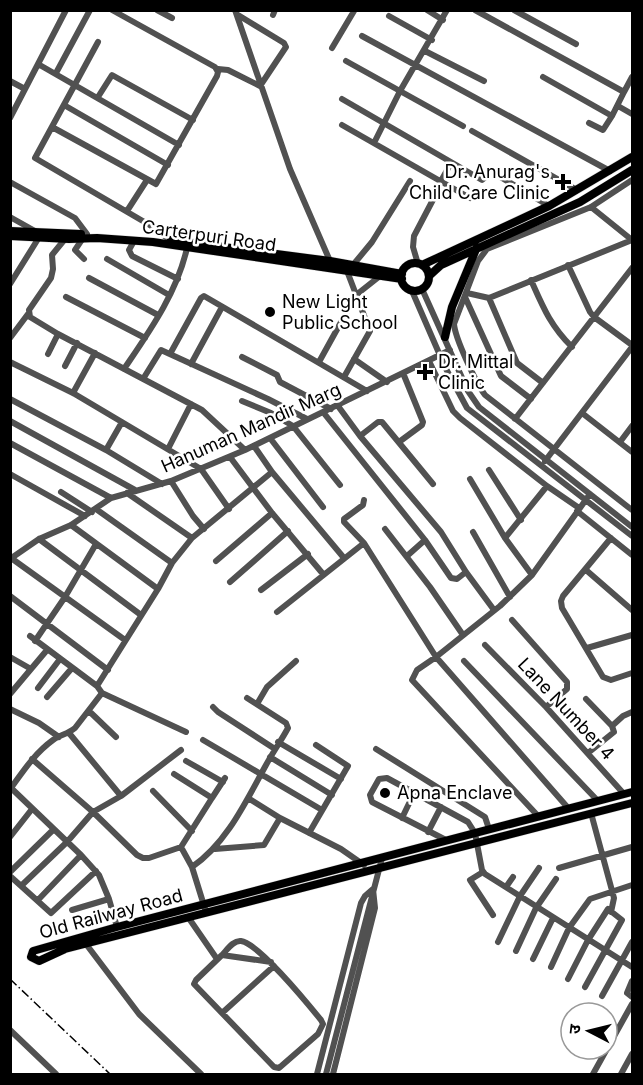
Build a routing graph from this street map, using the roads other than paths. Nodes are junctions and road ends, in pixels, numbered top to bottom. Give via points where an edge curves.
1 (66, 10) edge
2 (90, 10) edge
3 (112, 10) edge
4 (157, 10) edge
5 (352, 10) edge
6 (427, 10) edge
7 (447, 10) edge
8 (475, 10) edge
9 (514, 10) edge
10 (236, 13) edge
11 (389, 16) dead end
12 (172, 18) dead end
13 (443, 20) junction
14 (362, 36) dead end
15 (432, 40) junction
16 (98, 42) dead end
17 (576, 44) dead end
18 (332, 48) dead end
19 (425, 51) junction
20 (346, 61) dead end
21 (39, 64) junction
22 (417, 65) junction
23 (218, 69) junction
24 (56, 73) junction
25 (543, 77) dead end
26 (633, 77) edge
27 (10, 81) edge
28 (484, 81) dead end
29 (75, 84) junction
30 (260, 86) junction
31 (25, 89) junction
32 (400, 91) junction
33 (624, 92) junction
34 (98, 97) junction
35 (342, 99) dead end
36 (64, 105) junction
37 (618, 106) junction
38 (11, 114) edge
39 (633, 114) edge
40 (612, 116) junction
41 (193, 120) junction
42 (589, 123) dead end
43 (384, 124) junction
44 (342, 125) dead end
45 (463, 126) dead end
46 (52, 127) junction
47 (472, 131) dead end
48 (374, 143) junction
49 (179, 145) junction
50 (633, 157) edge
51 (451, 163) junction
52 (168, 165) junction
53 (633, 170) edge
54 (610, 171) junction
55 (147, 180) junction
56 (633, 180) edge
57 (410, 181) dead end
58 (441, 181) junction
59 (10, 182) edge
60 (625, 185) junction
61 (577, 190) junction
62 (633, 191) edge
63 (436, 194) dead end
64 (471, 198) dead end
65 (549, 206) junction
66 (591, 207) junction
67 (127, 212) junction
68 (10, 217) edge
69 (10, 231) edge
70 (10, 236) edge
71 (40, 236) junction
72 (85, 236) junction
73 (65, 239) junction
74 (170, 240) junction
75 (632, 240) edge
76 (134, 241) junction
77 (477, 247) junction
78 (187, 248) junction
79 (84, 258) dead end
80 (107, 259) dead end
81 (330, 261) junction
82 (420, 264) junction
83 (568, 265) junction
84 (350, 268) junction
85 (633, 268) edge
86 (380, 276) junction
87 (429, 276) junction
88 (402, 277) junction
89 (89, 278) dead end
90 (178, 279) junction
91 (531, 280) junction
92 (10, 284) edge
93 (422, 289) junction
94 (412, 291) junction
95 (170, 295) junction
96 (466, 295) junction
97 (356, 296) junction
98 (66, 297) dead end
99 (489, 298) junction
100 (222, 307) junction
101 (28, 314) junction
102 (158, 315) junction
103 (594, 317) junction
104 (58, 334) junction
105 (445, 337) junction
106 (10, 338) edge
107 (145, 338) junction
108 (77, 343) junction
109 (633, 346) edge
110 (572, 347) junction
111 (450, 351) junction
112 (95, 353) junction
113 (48, 354) dead end
114 (170, 354) junction
115 (440, 355) junction
116 (242, 357) dead end
117 (354, 359) junction
118 (429, 361) junction
119 (10, 362) edge
120 (319, 362) junction
121 (191, 364) junction
122 (65, 366) dead end
123 (124, 369) junction
124 (403, 373) junction
125 (344, 377) junction
126 (143, 380) junction
127 (387, 382) junction
128 (543, 384) junction
129 (367, 391) junction
130 (73, 393) junction
131 (10, 399) edge
132 (531, 399) junction
133 (242, 401) dead end
134 (191, 404) junction
135 (338, 406) junction
136 (331, 409) junction
137 (323, 412) junction
138 (582, 413) junction
139 (307, 419) junction
140 (516, 419) junction
141 (10, 421) edge
142 (122, 422) junction
143 (293, 426) junction
144 (633, 426) edge
145 (360, 436) junction
146 (270, 438) junction
147 (399, 442) junction
148 (620, 442) junction
149 (10, 443) edge
150 (254, 446) junction
151 (168, 449) junction
152 (554, 449) junction
153 (106, 450) junction
154 (245, 450) junction
155 (633, 452) edge
156 (230, 457) junction
157 (544, 463) junction
158 (201, 469) junction
159 (489, 470) dead end
160 (272, 472) junction
161 (10, 474) edge
162 (470, 479) dead end
163 (171, 481) junction
164 (162, 484) junction
165 (433, 484) dead end
166 (340, 485) dead end
167 (546, 486) junction
168 (253, 488) junction
169 (135, 490) junction
170 (61, 492) dead end
171 (127, 493) junction
172 (588, 497) junction
173 (111, 498) junction
174 (364, 500) dead end
175 (323, 507) dead end
176 (229, 509) junction
177 (94, 510) junction
178 (578, 510) junction
179 (633, 510) edge
180 (272, 513) junction
181 (85, 516) junction
182 (521, 520) junction
183 (71, 525) junction
184 (633, 527) edge
185 (204, 529) junction
186 (385, 529) dead end
187 (288, 531) junction
188 (473, 532) dead end
189 (633, 536) edge
190 (192, 538) junction
191 (505, 538) junction
192 (612, 538) junction
193 (39, 539) junction
194 (425, 540) junction
195 (364, 543) junction
196 (96, 544) junction
197 (308, 554) junction
198 (633, 555) edge
199 (12, 556) edge
200 (407, 556) junction
201 (344, 558) junction
202 (216, 561) dead end
203 (172, 563) junction
204 (586, 570) junction
205 (81, 571) junction
206 (466, 572) junction
207 (323, 574) junction
208 (532, 575) junction
209 (230, 582) dead end
210 (158, 589) junction
211 (261, 590) dead end
212 (10, 596) edge
213 (65, 597) junction
214 (510, 597) junction
215 (494, 610) junction
216 (633, 610) edge
217 (277, 612) dead end
218 (141, 615) junction
219 (512, 620) dead end
220 (47, 623) junction
221 (462, 635) junction
222 (633, 635) edge
223 (125, 640) junction
224 (485, 645) dead end
225 (587, 648) junction
226 (47, 650) junction
227 (10, 657) edge
228 (436, 657) junction
229 (60, 659) junction
230 (296, 661) dead end
231 (464, 661) dead end
232 (72, 668) junction
233 (32, 669) junction
234 (108, 670) junction
235 (633, 673) edge
236 (97, 686) junction
237 (38, 688) dead end
238 (12, 691) edge
239 (102, 693) junction
240 (46, 697) dead end
241 (247, 698) dead end
242 (586, 699) dead end
243 (257, 704) junction
244 (213, 706) dead end
245 (546, 707) junction
246 (10, 709) edge
247 (89, 711) junction
248 (633, 712) edge
249 (612, 726) junction
250 (186, 732) dead end
251 (69, 733) junction
252 (59, 736) junction
253 (116, 737) dead end
254 (203, 740) dead end
255 (316, 745) dead end
256 (277, 746) junction
257 (376, 749) dead end
258 (181, 750) dead end
259 (588, 753) junction
260 (270, 757) junction
261 (32, 759) junction
262 (186, 761) dead end
263 (174, 774) dead end
264 (261, 774) junction
265 (341, 779) junction
266 (11, 788) edge
267 (153, 791) dead end
268 (415, 791) junction
269 (628, 793) edge
270 (332, 795) junction
271 (121, 796) junction
272 (212, 798) junction
273 (248, 798) junction
274 (598, 801) junction
275 (633, 803) edge
276 (441, 807) junction
277 (32, 809) junction
278 (569, 809) junction
279 (322, 810) junction
280 (93, 812) junction
281 (591, 813) junction
282 (539, 817) junction
283 (280, 818) junction
284 (402, 818) junction
285 (54, 829) junction
286 (489, 829) junction
287 (192, 831) junction
288 (428, 832) junction
289 (309, 833) junction
290 (475, 833) junction
291 (10, 837) edge
292 (446, 840) junction
293 (67, 842) junction
294 (476, 843) junction
295 (181, 847) junction
296 (633, 847) edge
297 (215, 849) junction
298 (81, 855) junction
299 (603, 856) junction
300 (382, 858) junction
301 (192, 867) junction
302 (366, 867) junction
303 (380, 867) junction
304 (559, 867) dead end
305 (539, 868) dead end
306 (96, 871) junction
307 (483, 872) junction
308 (10, 874) edge
309 (513, 878) dead end
310 (556, 879) dead end
311 (22, 885) junction
312 (633, 885) edge
313 (506, 888) junction
314 (373, 889) junction
315 (613, 892) junction
316 (520, 897) junction
317 (109, 899) junction
318 (38, 900) junction
319 (536, 908) junction
320 (204, 909) junction
321 (72, 910) dead end
322 (611, 912) junction
323 (493, 915) dead end
324 (188, 917) junction
325 (553, 918) junction
326 (117, 927) junction
327 (569, 928) junction
328 (588, 940) junction
329 (498, 942) dead end
330 (633, 942) edge
331 (86, 944) junction
332 (605, 950) junction
333 (516, 951) dead end
334 (220, 957) junction
335 (533, 959) dead end
336 (622, 960) junction
337 (272, 964) junction
338 (551, 967) dead end
339 (633, 967) edge
340 (568, 979) dead end
341 (633, 981) edge
342 (585, 987) dead end
343 (602, 996) dead end
344 (633, 997) edge
345 (633, 1004) edge
346 (222, 1013) junction
347 (10, 1030) edge
348 (633, 1054) edge
349 (56, 1074) edge
350 (201, 1074) edge
351 (317, 1074) edge
352 (326, 1074) edge
353 (333, 1074) edge
354 (593, 1074) edge
355 (621, 1074) edge

1 - 21 street
2 - 24 street
3 - 23 street
4 - 12 street
5 - 18 street
6 - 13 street
7 - 13 street
8 - 33 street
9 - 17 street
10 - 30 street
10 - 30 street via 286,44
11 - 15 street
13 - 15 street
14 - 22 street
15 - 19 street
16 - 29 street
19 - 22 street
19 - 28 street
20 - 32 street
21 - 24 street
21 - 31 street
22 - 32 street
22 - 54 street
23 - 30 street
23 - 41 street
24 - 29 street
25 - 40 street
26 - 33 street
27 - 31 street
29 - 34 street
29 - 36 street
30 - 81 street via 290,170
31 - 38 street
32 - 43 street
32 - 45 street
33 - 37 street
34 - 41 street via 112,75
34 - 49 street
35 - 43 street
36 - 46 street
36 - 52 street
37 - 39 street
37 - 40 street
40 - 42 street via 603,130
41 - 49 street
43 - 48 street
43 - 51 street
44 - 48 street
46 - 55 street
46 - 67 street via 36,159
47 - 61 street
48 - 58 street
49 - 52 street
50 - 54 main road
51 - 58 street
51 - 65 street via 482,180 492,172
52 - 55 street via 158,183
53 - 77 main road via 580,202
54 - 61 main road
55 - 67 street
56 - 60 street
57 - 84 street via 372,242
58 - 64 street
59 - 72 street via 75,218
60 - 62 street
60 - 66 street
61 - 65 main road
63 - 82 street via 413,240
65 - 82 main road
66 - 75 street
66 - 96 street via 487,249 478,261
67 - 74 street
68 - 71 street
69 - 71 main road, Carterpuri Road
70 - 71 main road, Carterpuri Road
71 - 72 main road, Carterpuri Road
71 - 73 main road, Carterpuri Road
71 - 92 street
72 - 73 main road, Carterpuri Road
72 - 74 main road, Carterpuri Road
72 - 76 main road, Carterpuri Road
72 - 79 street via 75,250
73 - 101 street via 52,255 51,278
74 - 81 main road, Carterpuri Road
75 - 83 street
76 - 78 main road, Carterpuri Road
76 - 90 street via 129,250 132,256
77 - 87 main road via 441,265
77 - 105 main road via 452,307
78 - 84 main road, Carterpuri Road
78 - 90 street
80 - 95 street
81 - 84 main road, Carterpuri Road
82 - 87 main road
82 - 88 main road via 408,266
83 - 91 street
83 - 103 street
84 - 86 main road, Carterpuri Road
84 - 88 main road, Carterpuri Road
84 - 97 street
85 - 103 street
86 - 88 main road, Carterpuri Road
86 - 97 street
87 - 93 main road
88 - 94 main road
89 - 102 street
90 - 95 street
91 - 99 street
91 - 110 street via 550,322
93 - 94 main road
93 - 105 street
94 - 115 street
95 - 102 street
96 - 99 street
96 - 132 street via 501,376
96 - 140 street via 454,324 456,334 482,390
97 - 117 street via 370,331
97 - 120 street
98 - 107 street
99 - 128 street via 517,363
100 - 114 street via 204,296 201,298
100 - 120 street
100 - 121 street
101 - 104 street
101 - 106 street
102 - 107 street
103 - 109 street
103 - 110 street
104 - 108 street
104 - 113 street
105 - 111 street
107 - 123 street
108 - 112 street
108 - 122 street
109 - 138 street
110 - 128 street
111 - 115 street, Hanuman Mandir Marg
111 - 157 street via 479,407
112 - 123 street
112 - 130 street
114 - 121 street
114 - 126 street via 160,350
115 - 118 street, Hanuman Mandir Marg
115 - 157 street via 468,408
116 - 136 street
117 - 125 street
117 - 127 street
118 - 124 street, Hanuman Mandir Marg
118 - 167 street via 453,411
119 - 130 street
120 - 125 street
121 - 139 street
123 - 126 street
124 - 127 street, Hanuman Mandir Marg
124 - 147 street via 423,422
125 - 129 street
126 - 134 street
127 - 129 street, Hanuman Mandir Marg
128 - 132 street
129 - 135 street, Hanuman Mandir Marg
130 - 142 street
131 - 153 street
132 - 140 street
133 - 143 street
134 - 151 street
134 - 154 street
135 - 136 street, Hanuman Mandir Marg
135 - 145 street
136 - 137 street, Hanuman Mandir Marg
137 - 139 street, Hanuman Mandir Marg
137 - 194 street
138 - 148 street
138 - 152 street
139 - 143 street, Hanuman Mandir Marg
140 - 152 street
141 - 169 street
142 - 151 street
142 - 153 street
143 - 146 street, Hanuman Mandir Marg
143 - 166 street
144 - 148 street
145 - 147 street via 381,422
145 - 206 street via 441,532
146 - 150 street, Hanuman Mandir Marg
146 - 175 street
147 - 165 street
148 - 155 street
149 - 173 street
150 - 154 street, Hanuman Mandir Marg
150 - 160 street
151 - 158 street
152 - 157 street
152 - 179 street
153 - 164 street
154 - 156 street, Hanuman Mandir Marg
156 - 158 street, Hanuman Mandir Marg
156 - 168 street
157 - 172 street
158 - 163 street, Hanuman Mandir Marg
158 - 176 street
159 - 182 street
160 - 168 street
160 - 201 street
161 - 181 street
162 - 191 street
163 - 164 street, Hanuman Mandir Marg
163 - 185 street
164 - 169 street, Hanuman Mandir Marg
167 - 178 street
167 - 182 street
168 - 176 street
168 - 180 street
169 - 171 street, Hanuman Mandir Marg
170 - 177 street
171 - 173 street, Hanuman Mandir Marg
171 - 190 street
172 - 178 street
172 - 184 street
172 - 189 street
173 - 177 street, Hanuman Mandir Marg
174 - 195 street via 344,521
176 - 185 street
177 - 181 street, Hanuman Mandir Marg
177 - 203 street
178 - 192 street
178 - 208 street
180 - 187 street
180 - 202 street
181 - 183 street, Hanuman Mandir Marg
182 - 191 street
183 - 193 street, Hanuman Mandir Marg
183 - 196 street
185 - 190 street
186 - 200 street
187 - 197 street
187 - 209 street
188 - 214 street
190 - 203 street
191 - 208 street
192 - 198 street
192 - 204 street
193 - 199 street, Hanuman Mandir Marg
193 - 205 street
194 - 200 street
194 - 206 street via 452,579
195 - 201 street
195 - 228 street
196 - 205 street
196 - 210 street
197 - 207 street
197 - 211 street
199 - 213 street
200 - 221 street
201 - 207 street
203 - 210 street
204 - 216 street
204 - 225 street via 561,601
205 - 213 street
205 - 218 street
206 - 215 street
207 - 217 street
208 - 214 street
210 - 218 street
212 - 220 street
213 - 220 street
213 - 223 street
214 - 215 street
215 - 221 street
218 - 223 street
219 - 245 street via 567,682 567,689
220 - 226 street via 33,638
220 - 234 street
221 - 228 street
222 - 225 street
223 - 234 street
224 - 245 street, Lane Number 4
225 - 235 street via 606,680
226 - 229 street
226 - 233 street
227 - 233 street
228 - 278 street
228 - 282 street via 417,670 414,684
229 - 232 street
229 - 237 street
230 - 243 street via 267,687
231 - 274 street
232 - 236 street
232 - 240 street
233 - 238 street
234 - 236 street
236 - 239 street
239 - 247 street
239 - 250 street
241 - 243 street
242 - 249 street
243 - 256 street via 288,725
244 - 256 street
245 - 259 street, Lane Number 4
246 - 252 street
247 - 251 street
247 - 253 street
248 - 249 street
249 - 259 street via 614,732
251 - 252 street
251 - 271 street
252 - 261 street
254 - 264 street
255 - 265 street via 347,764
256 - 260 street
256 - 265 street
257 - 286 street via 485,817
258 - 271 street
259 - 269 street, Lane Number 4
260 - 264 street
260 - 270 street
261 - 266 street
261 - 280 street
262 - 272 street via 224,780
263 - 272 street
264 - 273 street
264 - 279 street
265 - 270 street
266 - 277 street
267 - 287 street
268 - 276 street
268 - 284 street
268 - 284 street via 382,777 369,795 372,802
269 - 274 main road, Old Railway Road
270 - 279 street
271 - 280 street
272 - 287 street
273 - 283 street
273 - 297 street
274 - 278 main road, Old Railway Road
275 - 281 main road, Old Railway Road
276 - 288 street
276 - 290 street via 468,822
277 - 285 street
277 - 291 street
278 - 282 main road, Old Railway Road
279 - 289 street
280 - 293 street
280 - 295 street via 143,858
281 - 294 main road, Old Railway Road
281 - 299 street
282 - 286 main road, Old Railway Road
283 - 289 street
283 - 297 street via 264,844
284 - 288 street
285 - 293 street
285 - 308 street
286 - 290 main road, Old Railway Road
287 - 295 street
288 - 292 street
289 - 302 street
290 - 292 main road, Old Railway Road
290 - 294 street
292 - 300 main road, Old Railway Road
293 - 298 street
293 - 311 street
294 - 303 main road, Old Railway Road
294 - 307 street
295 - 301 street
296 - 299 street
297 - 301 street
298 - 306 street
298 - 318 street
299 - 304 street
299 - 315 street
300 - 302 main road, Old Railway Road
300 - 303 street
301 - 320 street
302 - 303 main road, Old Railway Road
302 - 320 main road, Old Railway Road
303 - 314 street
305 - 316 street
306 - 317 street
306 - 318 street via 51,913
307 - 313 street
307 - 323 street via 470,880
308 - 311 street
309 - 313 street
310 - 319 street
311 - 318 street
312 - 315 street
313 - 316 street
314 - 351 street via 361,903
314 - 352 street
314 - 353 street via 375,908
315 - 322 street via 615,903
315 - 327 street via 590,899
316 - 319 street
316 - 329 street
317 - 321 street
317 - 326 street
319 - 325 street
319 - 333 street
320 - 324 main road, Old Railway Road
320 - 326 main road, Old Railway Road
322 - 328 street via 608,909
322 - 332 street via 622,920
324 - 331 main road, Old Railway Road
324 - 334 street
325 - 327 street
325 - 335 street
326 - 331 main road, Old Railway Road via 33,951 31,957 39,961
327 - 328 street
327 - 338 street
328 - 332 street
328 - 340 street
330 - 336 street
331 - 350 street via 139,1014
332 - 336 street
332 - 342 street
334 - 337 street
334 - 337 street via 235,942 242,941
334 - 346 street via 194,982
336 - 339 street
336 - 343 street
337 - 346 street
337 - 346 street via 321,1020 318,1034 279,1068 274,1067
341 - 344 street via 627,993
345 - 354 street
347 - 349 street
348 - 355 street

